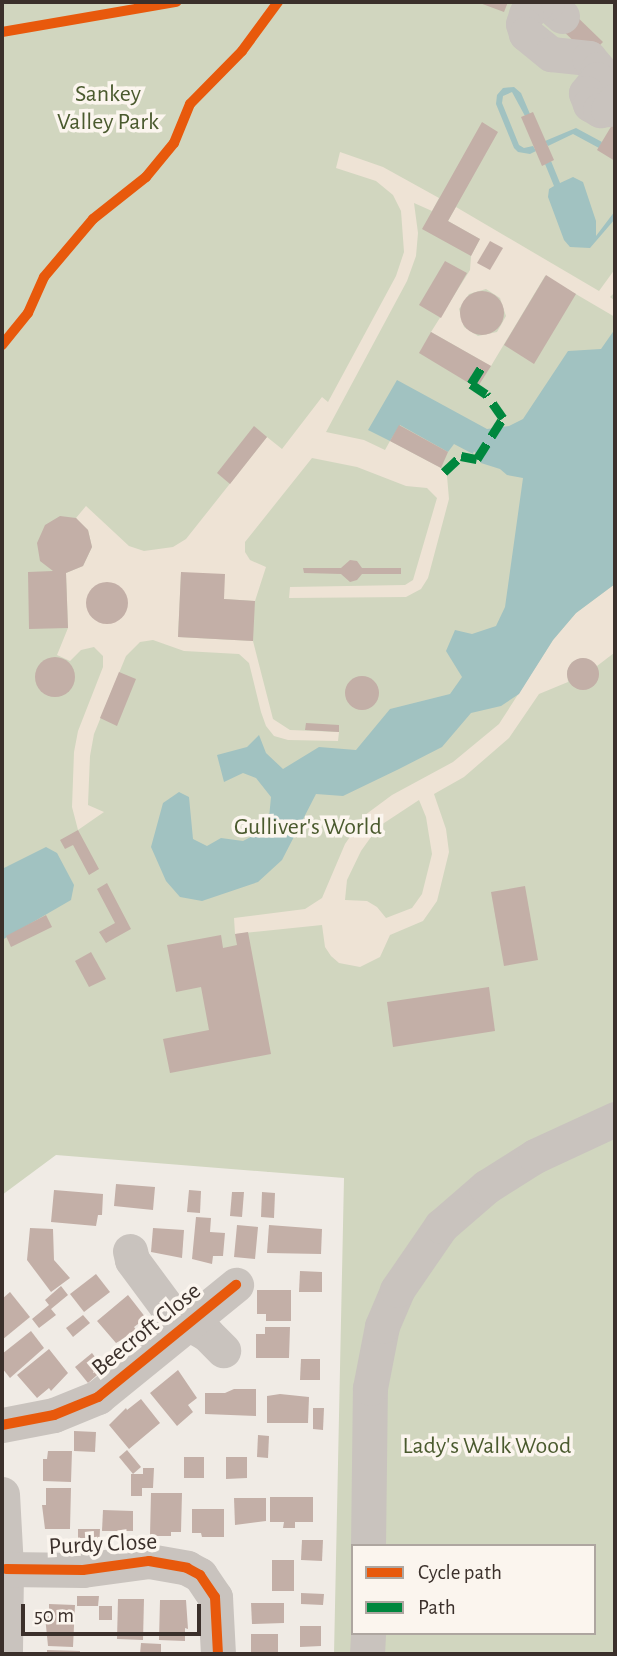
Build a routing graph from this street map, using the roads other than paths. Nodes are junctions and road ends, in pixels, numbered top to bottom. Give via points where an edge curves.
1 (562, 16) dead end
2 (615, 102) edge
3 (615, 1119) edge
4 (123, 1242) dead end
5 (236, 1285) dead end
6 (190, 1324) junction
7 (223, 1350) dead end
8 (2, 1424) edge
9 (2, 1494) edge
10 (368, 1544) edge
11 (6, 1569) junction
12 (368, 1635) edge
13 (5, 1654) edge
14 (218, 1654) edge
15 (368, 1654) edge

1 - 2 street via 547,3 536,5 526,13 526,34 551,54 589,58 598,69 597,79 586,93 590,104 600,110
3 - 10 street via 535,1156 485,1187 441,1226 397,1290 382,1326 369,1388
4 - 6 street, Beecroft Close via 172,1314
5 - 6 street, Beecroft Close
6 - 7 street, Beecroft Close
6 - 8 street, Beecroft Close via 98,1397 54,1415
9 - 11 street
11 - 13 street
11 - 14 street, Purdy Close via 93,1570 149,1561 187,1568 200,1576 215,1597
12 - 15 street

